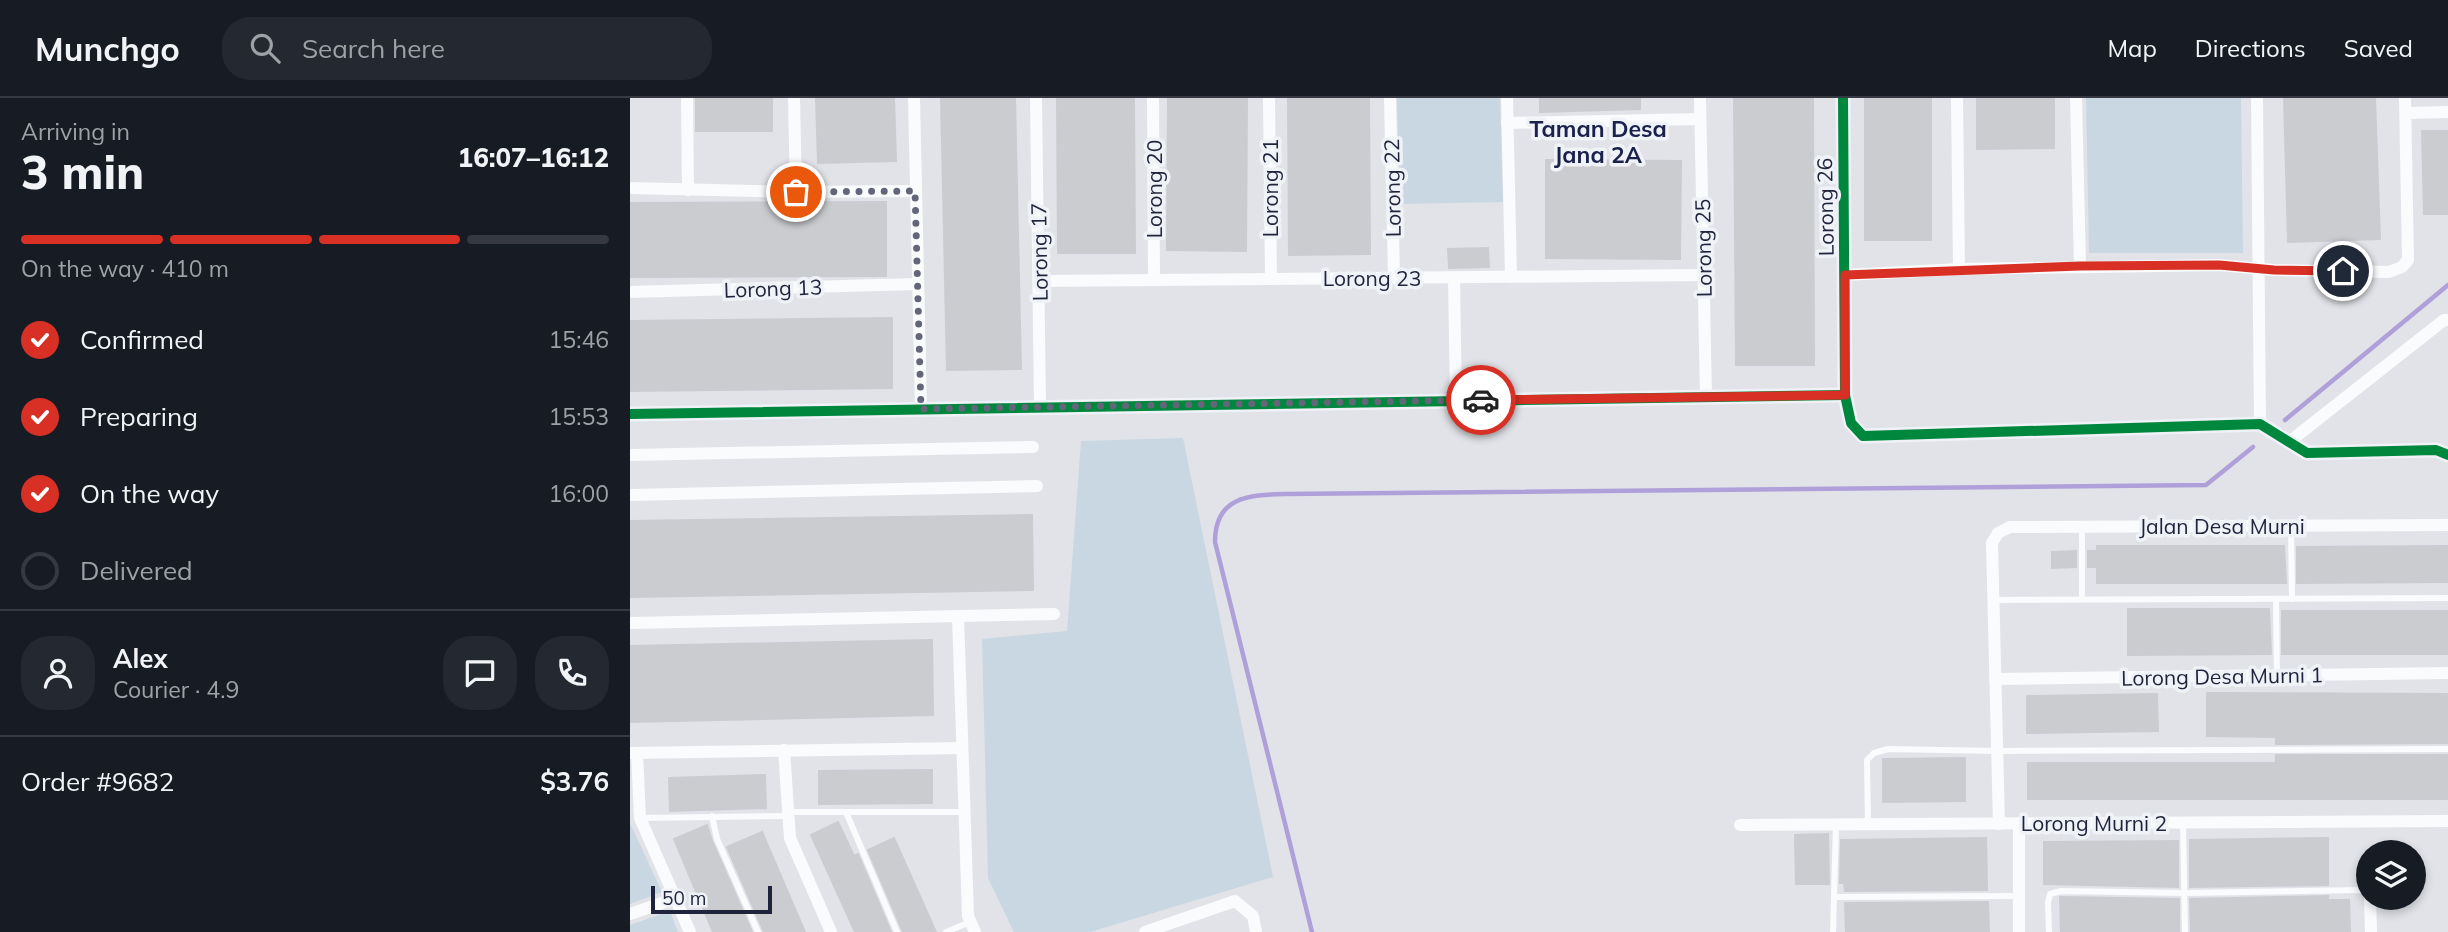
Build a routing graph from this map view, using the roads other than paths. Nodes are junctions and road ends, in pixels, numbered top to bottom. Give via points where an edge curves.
1 (687, 98) edge
2 (794, 98) edge
3 (914, 98) edge
4 (1036, 98) edge
5 (1153, 98) edge
6 (1269, 98) edge
7 (1390, 98) edge
8 (1507, 98) edge
9 (1700, 98) edge
10 (1843, 98) edge
11 (1957, 98) edge
12 (2076, 98) edge
13 (2258, 98) edge
14 (2405, 98) edge
15 (2448, 112) edge
16 (2406, 113) junction
17 (1700, 119) junction
18 (1507, 123) junction
19 (630, 188) edge
20 (688, 190) junction
21 (915, 191) junction
22 (796, 192) junction
23 (2080, 266) junction
24 (1959, 269) junction
25 (2259, 269) junction
26 (1704, 275) junction
27 (1845, 275) junction
28 (1394, 277) junction
29 (1511, 277) junction
30 (1454, 278) junction
31 (1271, 279) junction
32 (1154, 280) junction
33 (1040, 281) junction
34 (917, 284) junction
35 (630, 292) edge
36 (2448, 320) edge
37 (1845, 395) junction
38 (1706, 397) junction
39 (1456, 401) junction
40 (1040, 407) junction
41 (921, 409) junction
42 (630, 414) edge
43 (2260, 425) junction
44 (2288, 442) junction
45 (1033, 447) dead end
46 (630, 455) edge
47 (2448, 455) edge
48 (1037, 486) dead end
49 (630, 495) edge
50 (2448, 525) edge
51 (2291, 526) junction
52 (2082, 527) junction
53 (2448, 598) edge
54 (2082, 599) junction
55 (2276, 599) junction
56 (2292, 599) junction
57 (1994, 600) junction
58 (1054, 614) dead end
59 (958, 616) junction
60 (630, 623) edge
61 (2448, 673) edge
62 (2277, 676) junction
63 (1996, 678) junction
64 (962, 748) junction
65 (2448, 749) edge
66 (784, 750) junction
67 (1997, 751) junction
68 (633, 753) edge
69 (846, 812) junction
70 (964, 812) junction
71 (789, 814) junction
72 (712, 816) junction
73 (640, 818) junction
74 (2448, 821) edge
75 (2183, 823) junction
76 (1868, 824) junction
77 (1999, 824) junction
78 (2019, 824) junction
79 (1740, 825) dead end
80 (1836, 825) junction
81 (2356, 890) edge
82 (2185, 893) junction
83 (2019, 896) junction
84 (1835, 897) junction
85 (676, 898) junction
86 (2370, 910) edge
87 (630, 914) edge
88 (973, 927) edge
89 (690, 932) edge
90 (758, 932) edge
91 (831, 932) edge
92 (897, 932) edge
93 (946, 932) edge
94 (1145, 932) edge
95 (1256, 932) edge
96 (1833, 932) edge
97 (2019, 932) edge
98 (2049, 932) edge
99 (2185, 932) edge
100 (2371, 932) edge

1 - 20 street
2 - 22 street
3 - 21 street
4 - 33 street, Lorong 17
5 - 32 street, Lorong 20
6 - 31 street, Lorong 21
7 - 28 street, Lorong 22
8 - 18 street
9 - 17 street, Lorong 25
10 - 27 street, Lorong 26
11 - 24 street
12 - 23 street
13 - 25 street
14 - 16 street
15 - 16 street
16 - 25 street via 2408,260 2402,268 2389,272
17 - 18 street
17 - 26 street, Lorong 25
18 - 29 street
19 - 20 street
20 - 22 street
21 - 22 street
21 - 34 street
23 - 24 street
23 - 25 street
24 - 27 street
25 - 43 street
26 - 29 street, Lorong 23
26 - 38 street, Lorong 25
27 - 37 street, Lorong 26
28 - 30 street, Lorong 23
28 - 31 street, Lorong 23
29 - 30 street, Lorong 23
30 - 39 street
31 - 32 street, Lorong 23
32 - 33 street, Lorong 23
33 - 40 street, Lorong 17
34 - 35 street, Lorong 13
34 - 41 street
36 - 44 street
37 - 38 street
37 - 43 street, Lorong 26 via 1851,424 1863,436
38 - 39 street
39 - 40 street
40 - 41 street
41 - 42 street
43 - 44 street
44 - 47 street via 2307,453 2437,450
45 - 46 street
48 - 49 street
50 - 51 street, Jalan Desa Murni
51 - 52 street, Jalan Desa Murni
51 - 56 lane
52 - 54 lane
52 - 57 street, Jalan Desa Murni via 2010,527 1998,533 1992,543
53 - 56 lane
54 - 55 lane
54 - 57 lane
55 - 56 lane
55 - 62 lane
57 - 63 street
58 - 59 street
59 - 60 street
59 - 64 street
61 - 62 street, Lorong Desa Murni 1
62 - 63 street, Lorong Desa Murni 1
63 - 67 street
64 - 66 street
64 - 70 street
65 - 67 lane
66 - 68 street
66 - 71 street
67 - 76 lane via 1888,749 1874,753 1867,760
67 - 77 street
68 - 73 street
69 - 70 lane
69 - 71 lane
69 - 92 lane
70 - 88 street via 968,916
71 - 72 lane
71 - 91 street via 790,838
72 - 73 lane
72 - 90 lane via 717,839
73 - 85 street
74 - 75 street, Lorong Murni 2
75 - 78 street, Lorong Murni 2
75 - 82 lane
76 - 77 street, Lorong Murni 2
76 - 80 street, Lorong Murni 2
77 - 78 street, Lorong Murni 2
78 - 83 street
79 - 80 street, Lorong Murni 2
80 - 84 lane
81 - 82 lane
82 - 98 lane via 2050,894
82 - 99 lane
83 - 84 lane
83 - 97 street
84 - 96 lane
85 - 87 street
85 - 89 street
86 - 100 street
88 - 93 lane
94 - 95 street via 1235,901 1252,916

